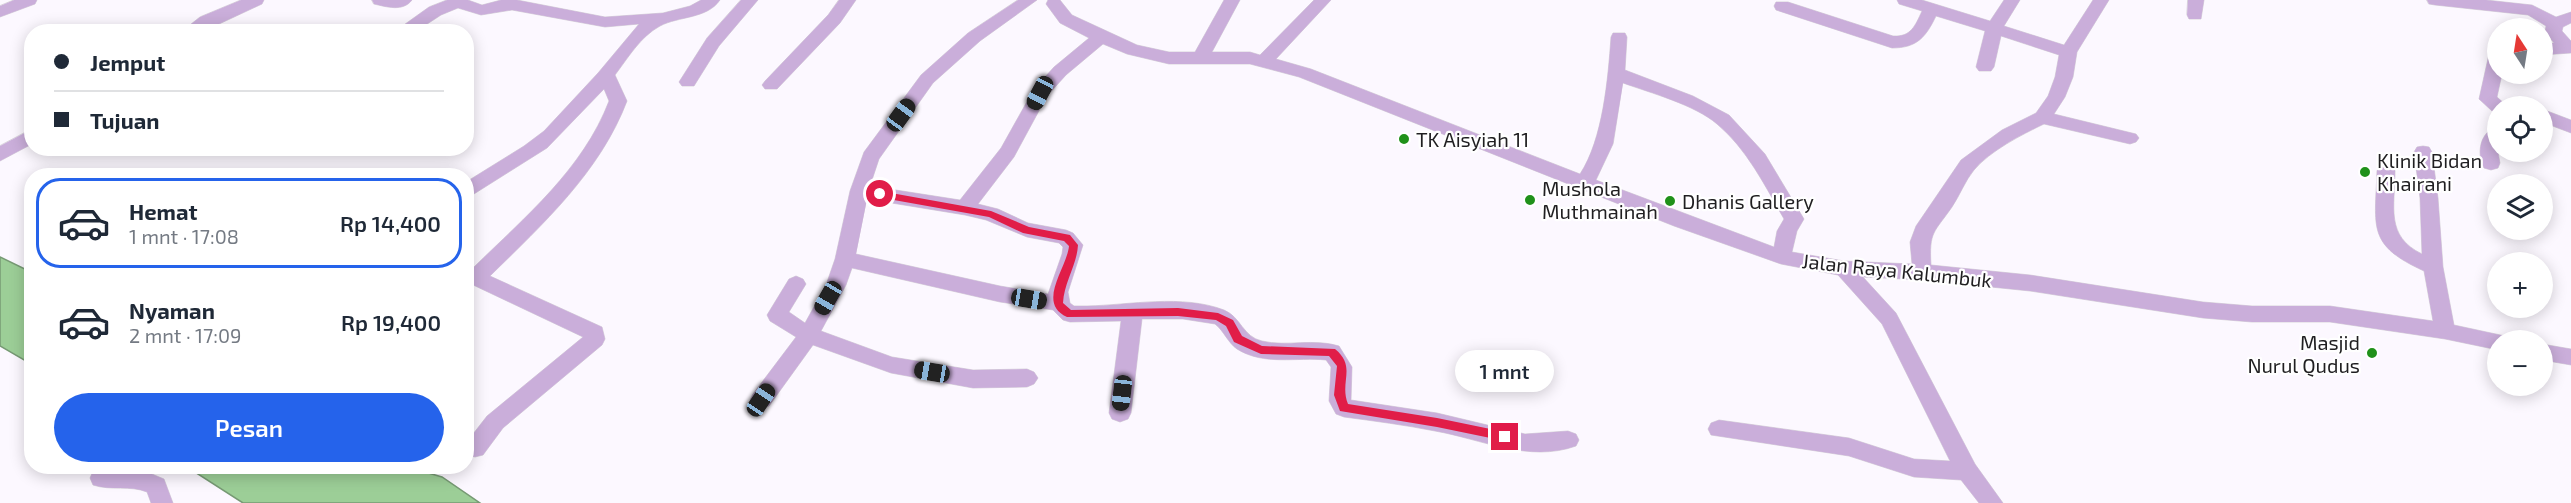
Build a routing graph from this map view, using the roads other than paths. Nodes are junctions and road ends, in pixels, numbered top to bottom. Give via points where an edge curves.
1 (29, 0) edge
2 (256, 0) edge
3 (380, 0) edge
4 (404, 0) edge
5 (712, 0) edge
6 (750, 0) edge
7 (848, 0) edge
8 (1029, 0) edge
9 (1232, 0) edge
10 (1323, 0) edge
11 (1905, 0) edge
12 (2012, 0) edge
13 (2101, 0) edge
14 (2435, 0) edge
15 (1052, 1) edge
16 (511, 2) edge
17 (2526, 5) edge
18 (1782, 6) dead end
19 (1931, 9) junction
20 (0, 12) edge
21 (661, 17) junction
22 (2571, 17) edge
23 (201, 24) edge
24 (415, 24) edge
25 (2555, 24) junction
26 (1995, 27) junction
27 (2553, 32) edge
28 (2553, 32) edge
29 (1101, 37) junction
30 (1619, 37) dead end
31 (2553, 49) edge
32 (2068, 52) junction
33 (1200, 58) junction
34 (1265, 60) junction
35 (1985, 67) dead end
36 (606, 74) junction
37 (1617, 74) junction
38 (687, 82) dead end
39 (771, 86) dead end
40 (2042, 117) junction
41 (2553, 120) edge
42 (2571, 127) edge
43 (2130, 138) dead end
44 (24, 140) edge
45 (2423, 152) dead end
46 (0, 155) edge
47 (2386, 171) dead end
48 (1585, 182) junction
49 (474, 186) edge
50 (859, 190) junction
51 (965, 208) junction
52 (1781, 257) junction
53 (844, 259) junction
54 (2433, 267) junction
55 (1844, 268) junction
56 (1922, 272) junction
57 (796, 285) dead end
58 (1058, 303) junction
59 (1132, 314) junction
60 (2445, 331) junction
61 (808, 335) junction
62 (2487, 340) edge
63 (2553, 354) edge
64 (2571, 357) edge
65 (1027, 378) dead end
66 (761, 400) dead end
67 (1120, 413) dead end
68 (1719, 429) dead end
69 (1568, 440) dead end
70 (476, 448) dead end
71 (1967, 471) junction
72 (101, 478) dead end
73 (162, 503) edge
74 (1992, 503) edge

1 - 20 street
2 - 23 street
3 - 4 street
5 - 21 street via 693,11
6 - 38 street via 713,42
7 - 39 street
8 - 50 street via 974,37 927,79 870,157
9 - 33 street
10 - 34 street
11 - 19 street
12 - 26 street
13 - 32 street
14 - 17 street
15 - 29 street, Jalan Raya Kalumbuk via 1066,19
16 - 21 street via 605,22
16 - 24 street via 481,9 457,2
17 - 25 street
18 - 19 street via 1892,42 1908,43 1915,40
19 - 26 street
21 - 36 street via 643,29
22 - 25 street
25 - 27 street
26 - 32 street
26 - 35 street
28 - 31 street via 2566,46
29 - 33 street, Jalan Raya Kalumbuk via 1169,58
29 - 51 street via 1040,93 1008,153
30 - 37 street
32 - 40 street via 2056,97
33 - 34 street, Jalan Raya Kalumbuk
34 - 48 street, Jalan Raya Kalumbuk
36 - 49 street via 552,134
36 - 70 street via 618,101 603,137 478,279 595,333 596,339 495,422
37 - 48 street via 1604,150
37 - 52 street via 1705,108 1723,119 1759,159 1794,219
40 - 43 street
40 - 56 street via 2008,134 1968,165 1926,226 1920,242
41 - 42 street
44 - 46 street
45 - 54 street
47 - 54 street via 2389,237 2395,246
48 - 52 street, Jalan Raya Kalumbuk
50 - 51 street
50 - 53 street
51 - 58 street via 991,214 1027,230 1066,238 1074,245
52 - 55 street, Jalan Raya Kalumbuk
53 - 58 street
53 - 61 street via 836,285
54 - 60 street
55 - 56 street, Jalan Raya Kalumbuk
55 - 71 street via 1889,319
56 - 60 street, Jalan Raya Kalumbuk via 2030,283 2203,310 2330,314
57 - 61 street via 777,315
58 - 59 street via 1070,314
59 - 67 street
59 - 69 street via 1178,312 1218,316 1229,323 1238,339 1261,350 1332,352 1343,366 1339,395 1344,408 1437,422 1525,443
60 - 62 street, Jalan Raya Kalumbuk
61 - 65 street via 891,365 973,379
61 - 66 street
63 - 64 street
68 - 71 street via 1849,447 1914,468
71 - 74 street
72 - 73 street via 140,479 156,486

